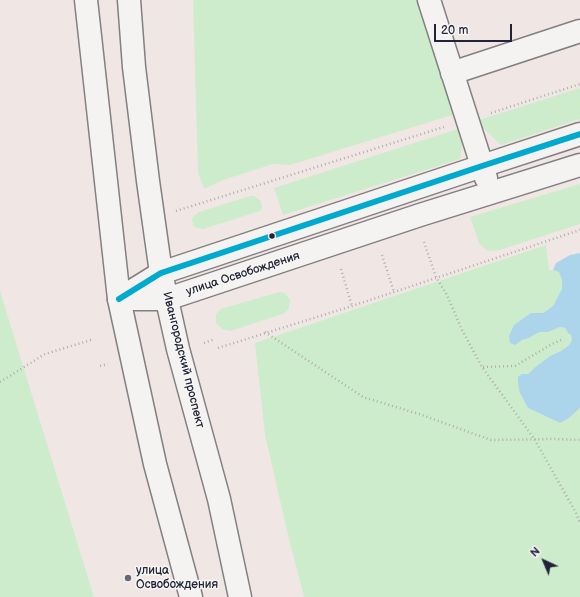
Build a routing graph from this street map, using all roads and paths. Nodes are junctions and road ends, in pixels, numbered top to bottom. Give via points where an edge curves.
1 (86, 0) edge
2 (129, 0) edge
3 (429, 0) edge
4 (580, 31) edge
5 (452, 73) junction
6 (580, 84) edge
7 (467, 119) junction
8 (580, 134) edge
9 (580, 164) edge
10 (482, 166) junction
11 (492, 192) junction
12 (173, 212) dead end
13 (580, 230) edge
14 (424, 242) dead end
15 (382, 255) dead end
16 (341, 269) dead end
17 (161, 273) junction
18 (436, 277) junction
19 (394, 292) junction
20 (119, 299) junction
21 (167, 299) junction
22 (352, 306) junction
23 (266, 332) junction
24 (215, 339) dead end
25 (92, 340) dead end
26 (561, 340) dead end
27 (204, 343) dead end
28 (218, 348) dead end
29 (111, 364) dead end
30 (100, 366) dead end
31 (482, 367) junction
32 (0, 382) edge
33 (535, 440) junction
34 (580, 440) edge
35 (580, 523) edge
36 (191, 597) edge
37 (240, 597) edge

1 - 20 main road
2 - 17 main road, Ивангородский проспект via 134,67
3 - 5 main road
4 - 5 main road
5 - 7 main road
6 - 7 path
7 - 10 main road
7 - 12 path
8 - 10 main road
9 - 11 main road, улица Освобождения
10 - 11 main road
10 - 17 main road
11 - 21 main road, улица Освобождения
13 - 18 path
14 - 18 path
15 - 19 path
16 - 22 path
17 - 20 main road
17 - 21 main road, Ивангородский проспект
18 - 19 path
18 - 31 path
19 - 22 path
20 - 21 main road, улица Освобождения
20 - 36 main road via 155,464
21 - 37 main road, Ивангородский проспект via 219,499
22 - 23 path
23 - 28 path
23 - 33 path via 363,397 491,440
24 - 27 path
25 - 32 path via 45,354
26 - 31 path via 515,366
29 - 30 path
31 - 33 path
33 - 34 path
33 - 35 path

